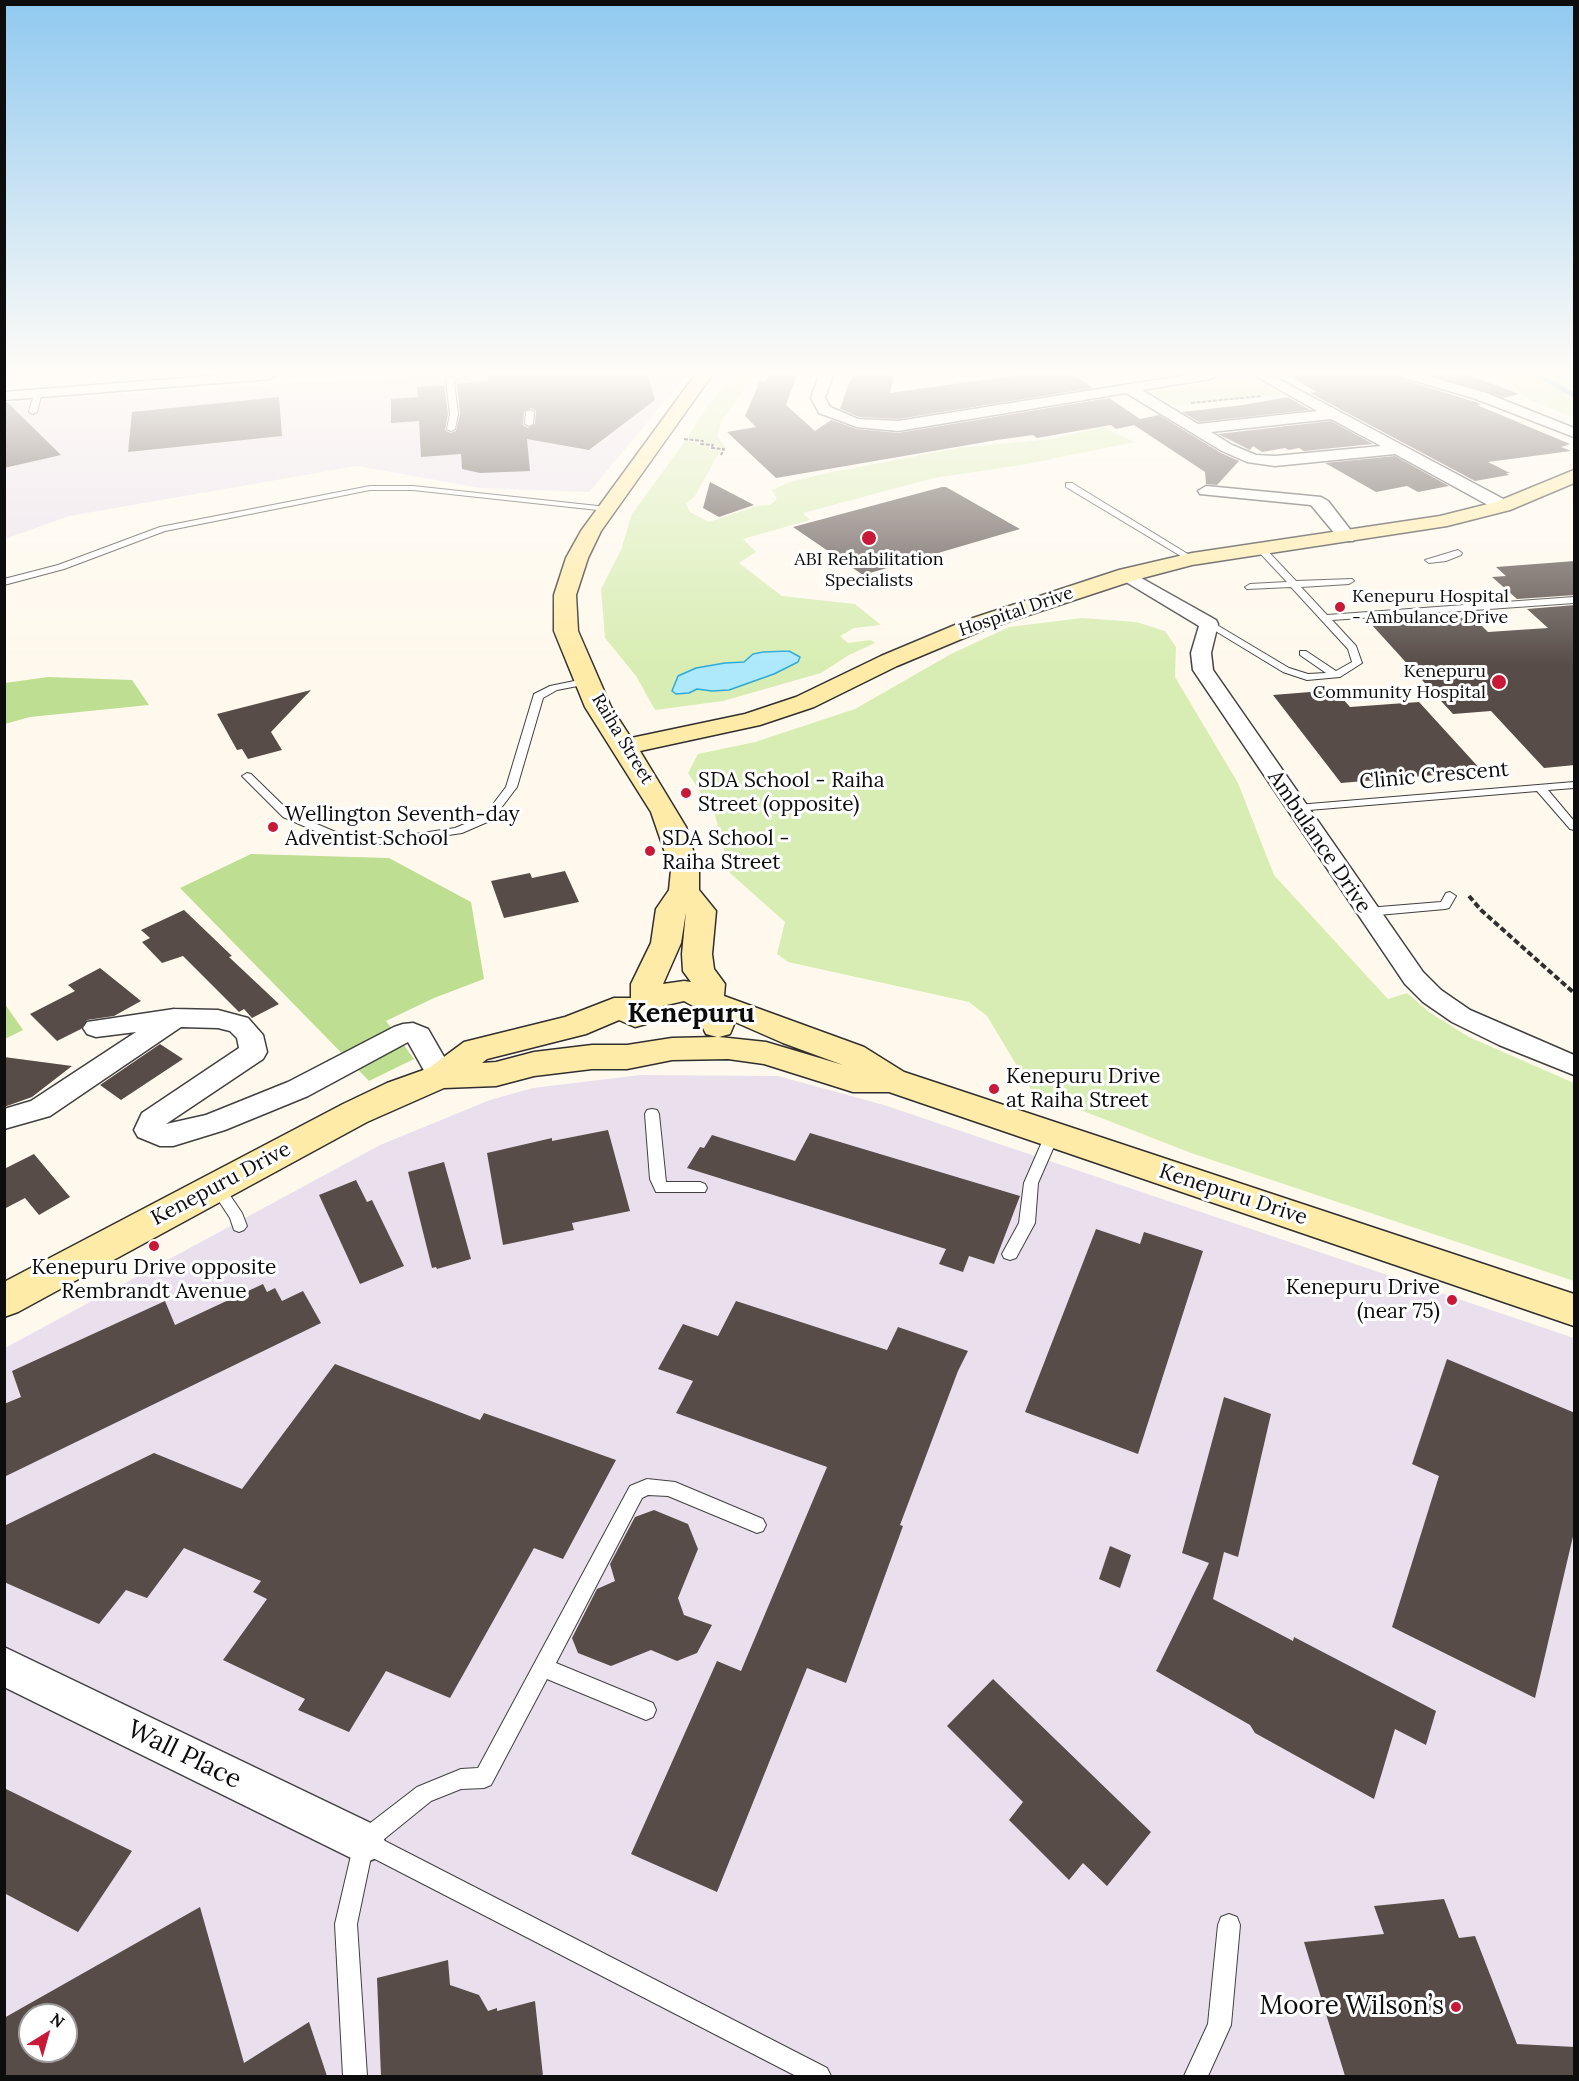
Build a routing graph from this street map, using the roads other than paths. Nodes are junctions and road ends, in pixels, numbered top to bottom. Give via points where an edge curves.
1 (633, 472) edge
2 (1441, 472) edge
3 (1575, 476) edge
4 (1069, 484) dead end
5 (1206, 491) dead end
6 (1503, 506) junction
7 (607, 509) junction
8 (1347, 537) junction
9 (1260, 548) junction
10 (1458, 553) dead end
11 (1192, 559) junction
12 (1429, 560) dead end
13 (1127, 576) junction
14 (1349, 581) dead end
15 (4, 582) edge
16 (1291, 584) junction
17 (1250, 587) dead end
18 (1575, 600) edge
19 (1323, 618) junction
20 (1209, 624) junction
21 (1302, 653) dead end
22 (1336, 675) junction
23 (589, 681) junction
24 (625, 747) junction
25 (247, 776) dead end
26 (1575, 785) edge
27 (1539, 787) junction
28 (1297, 808) junction
29 (1575, 827) edge
30 (684, 891) junction
31 (1450, 896) dead end
32 (1367, 912) junction
33 (712, 1002) junction
34 (643, 1004) junction
35 (174, 1018) junction
36 (96, 1028) dead end
37 (679, 1048) junction
38 (1575, 1066) edge
39 (441, 1076) junction
40 (892, 1080) junction
41 (652, 1114) dead end
42 (4, 1119) edge
43 (1052, 1135) junction
44 (216, 1186) junction
45 (700, 1188) dead end
46 (239, 1226) dead end
47 (1010, 1254) dead end
48 (4, 1301) edge
49 (1575, 1310) edge
50 (757, 1525) dead end
51 (4, 1666) edge
52 (544, 1668) junction
53 (646, 1710) dead end
54 (364, 1842) junction
55 (1229, 1925) dead end
56 (355, 2076) edge
57 (819, 2076) edge
58 (1196, 2076) edge

1 - 7 main road, Raiha Street
2 - 6 street
3 - 6 main road, Hospital Drive
4 - 11 lane
5 - 8 street via 1315,500
6 - 8 main road, Hospital Drive via 1422,526
7 - 15 lane via 413,488 370,488 163,529 61,567
7 - 23 main road, Raiha Street via 577,558 565,595 566,631
8 - 9 main road, Hospital Drive
9 - 11 main road, Hospital Drive
9 - 16 lane
10 - 12 lane
11 - 13 main road, Hospital Drive
13 - 20 street
13 - 24 main road, Hospital Drive via 964,629 805,702 751,720
14 - 16 lane
16 - 17 lane
16 - 19 lane
18 - 19 lane via 1392,610
19 - 22 lane via 1353,648 1357,663
20 - 22 lane via 1286,670 1307,677
20 - 28 street, Ambulance Drive via 1201,653 1203,670
21 - 22 lane
23 - 24 main road, Raiha Street via 598,707
23 - 25 lane via 554,688 538,696 511,787 488,818 458,831 389,842 335,836 287,815
24 - 30 main road, Raiha Street via 672,827 685,870
26 - 27 lane, Clinic Crescent
27 - 28 lane, Clinic Crescent
27 - 29 lane
28 - 32 street, Ambulance Drive
30 - 33 main road via 701,911 699,971 709,984
30 - 34 main road via 671,909 666,943
31 - 32 lane via 1445,905
32 - 38 street, Ambulance Drive via 1414,978 1432,996 1470,1020
33 - 34 main road, Kenepuru Drive via 697,994 678,992 658,995
33 - 37 main road, Kenepuru Drive via 720,1013 717,1030 699,1044
33 - 40 main road, Kenepuru Drive via 852,1055
34 - 37 main road, Kenepuru Drive via 635,1017 639,1035 653,1044
34 - 39 main road, Kenepuru Drive via 476,1050
35 - 36 street
35 - 39 street via 218,1019 239,1024 250,1035 253,1052 152,1120 148,1130 160,1135 215,1124 298,1089 403,1033 418,1035
35 - 42 street via 40,1109
37 - 39 main road, Kenepuru Drive via 627,1057 534,1064 496,1074
37 - 40 main road, Kenepuru Drive via 766,1053 853,1080
39 - 44 main road, Kenepuru Drive via 399,1092
40 - 43 main road, Kenepuru Drive
41 - 45 lane via 661,1188
43 - 47 lane via 1031,1184 1027,1223
43 - 49 main road, Kenepuru Drive
44 - 46 lane
44 - 48 main road, Kenepuru Drive
50 - 52 lane via 669,1488 647,1487 636,1492
51 - 54 street, Wall Place
52 - 53 lane
52 - 54 lane via 484,1778 461,1779 424,1794
54 - 56 lane via 346,1924
54 - 57 lane
55 - 58 lane via 1219,2025

